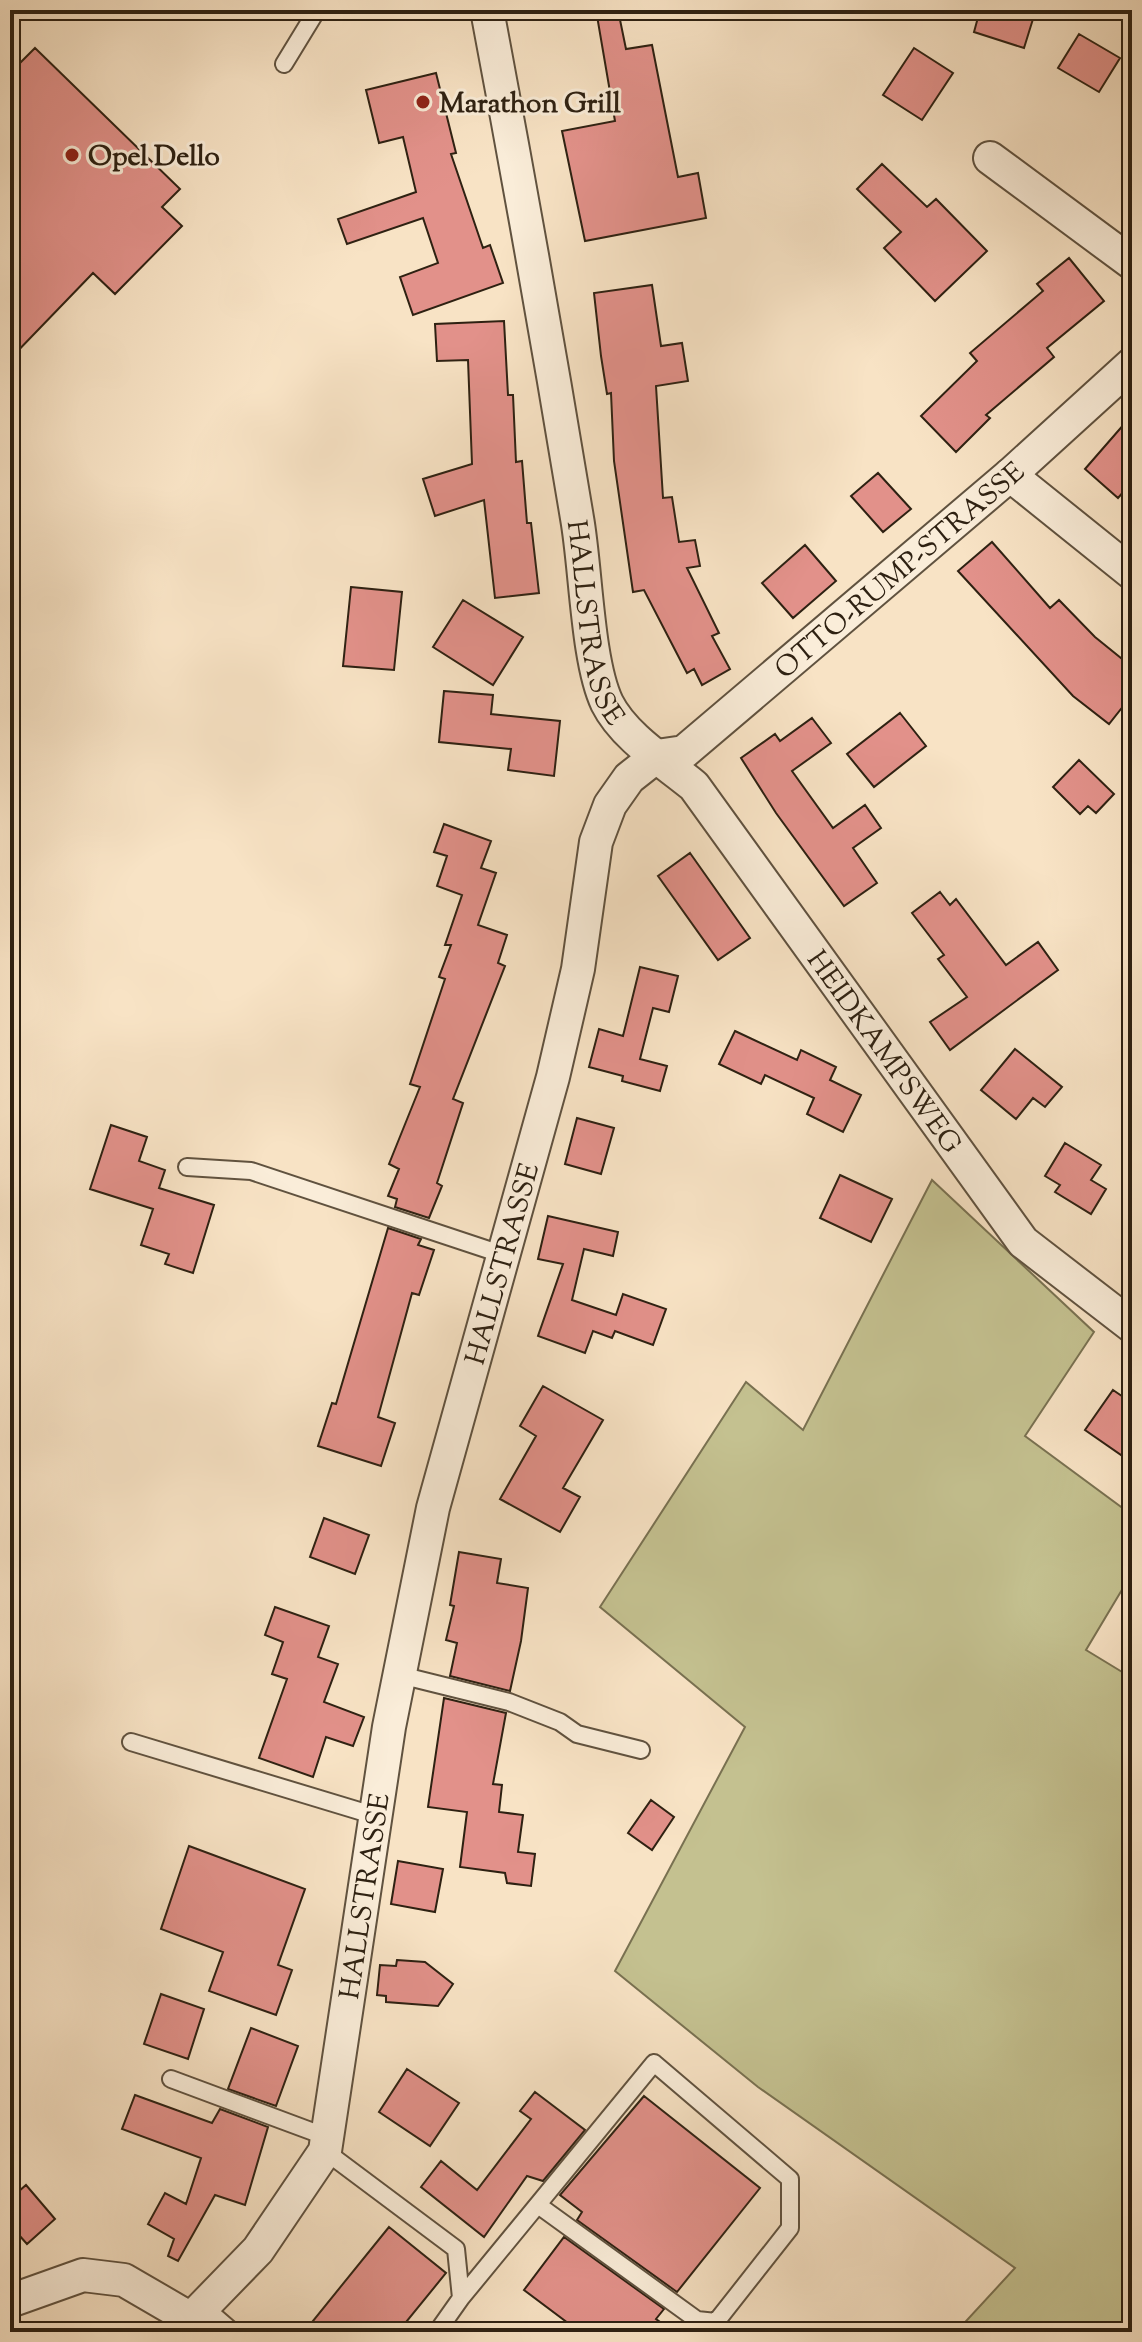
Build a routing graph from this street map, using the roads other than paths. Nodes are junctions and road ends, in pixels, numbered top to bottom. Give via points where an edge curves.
1 (317, 10) edge
2 (487, 10) edge
3 (284, 64) dead end
4 (990, 158) dead end
5 (1132, 263) edge
6 (1132, 364) edge
7 (1010, 475) junction
8 (1132, 573) edge
9 (657, 756) junction
10 (187, 1167) dead end
11 (504, 1255) junction
12 (1132, 1326) edge
13 (400, 1675) junction
14 (131, 1742) dead end
15 (641, 1750) dead end
16 (376, 1816) junction
17 (171, 2079) dead end
18 (326, 2144) junction
19 (538, 2205) junction
20 (461, 2298) junction
21 (10, 2301) edge
22 (204, 2307) junction
23 (233, 2332) edge
24 (437, 2332) edge

1 - 3 lane
2 - 9 street, HALLSTRASSE via 546,331 600,687 619,721
4 - 5 street
6 - 7 street, OTTO-RUMP-STRASSE
7 - 8 street
7 - 9 street, OTTO-RUMP-STRASSE via 684,752
9 - 11 street, HALLSTRASSE via 621,787 596,842 574,984
9 - 12 street, HEIDKAMPSWEG via 694,786 1023,1242
10 - 11 lane via 251,1171
11 - 13 street, HALLSTRASSE via 433,1508
13 - 15 lane via 509,1702 577,1734
13 - 16 street, HALLSTRASSE
14 - 16 lane
16 - 18 street, HALLSTRASSE
17 - 18 lane
18 - 20 lane via 456,2249
18 - 22 street, HALLSTRASSE via 258,2250
19 - 19 lane via 654,2063 790,2179 790,2228 716,2322 697,2320
19 - 20 lane
20 - 24 lane
21 - 22 street via 83,2275 124,2280 191,2319
22 - 23 lane

